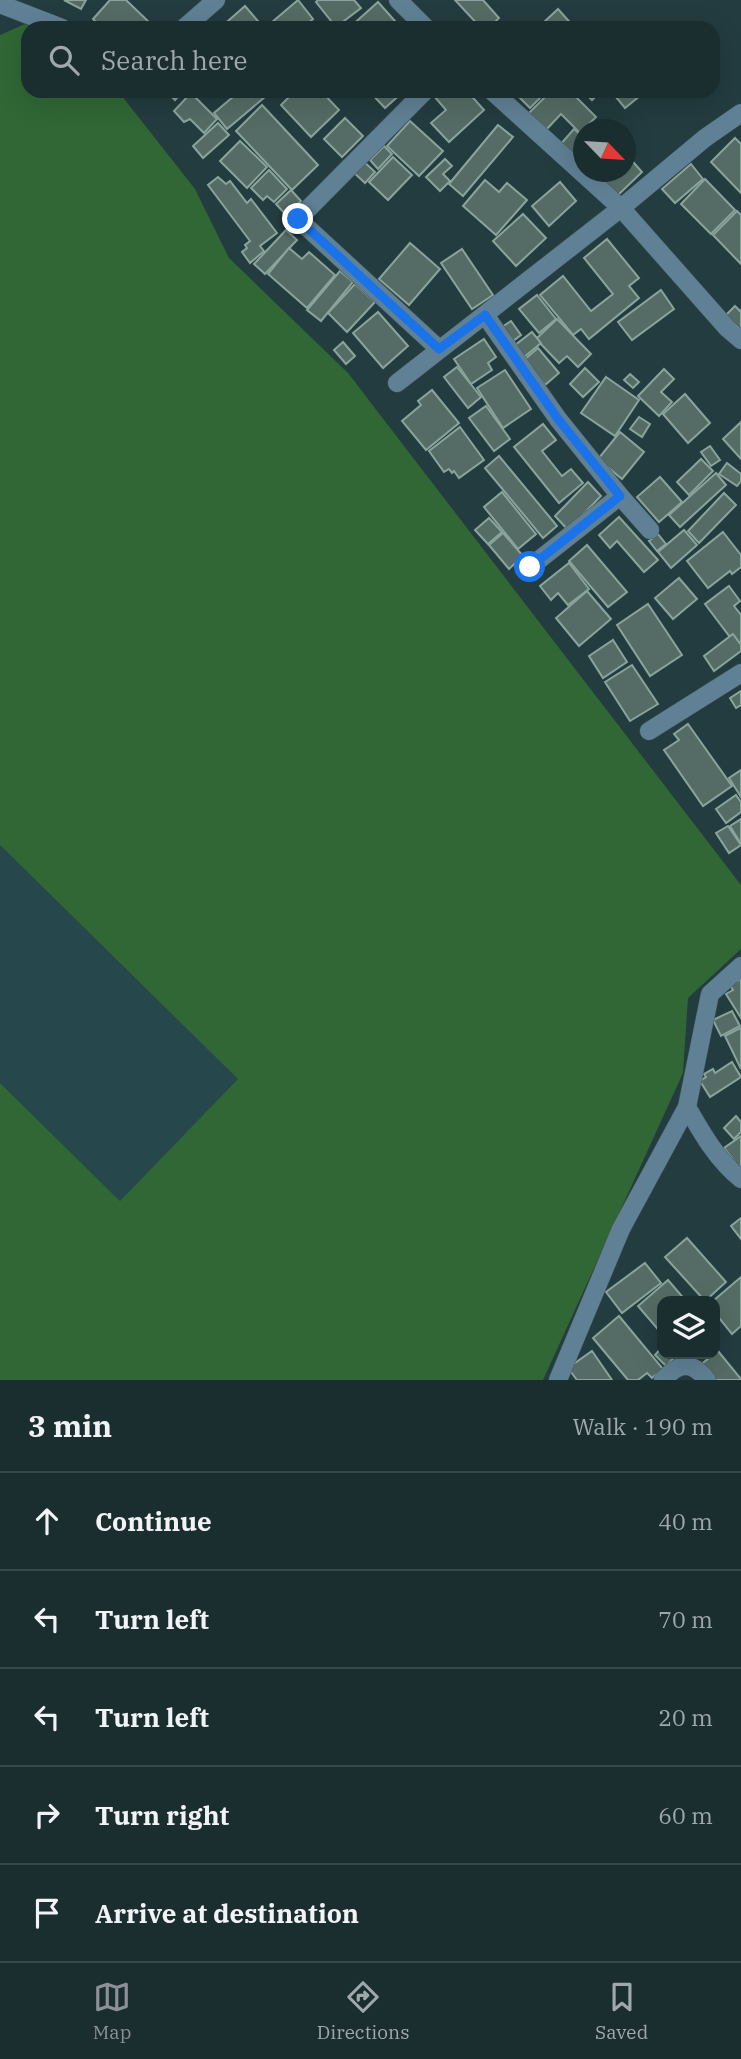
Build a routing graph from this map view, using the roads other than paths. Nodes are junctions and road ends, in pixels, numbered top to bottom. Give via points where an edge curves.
1 (216, 0) edge
2 (398, 0) edge
3 (0, 4) edge
4 (44, 21) edge
5 (192, 21) edge
6 (419, 21) edge
7 (418, 98) edge
8 (500, 98) edge
9 (741, 113) edge
10 (621, 208) junction
11 (485, 315) junction
12 (741, 340) edge
13 (439, 349) junction
14 (397, 383) dead end
15 (620, 496) junction
16 (650, 530) dead end
17 (530, 567) dead end
18 (741, 673) edge
19 (649, 731) dead end
20 (741, 966) edge
21 (687, 1107) junction
22 (741, 1179) edge
23 (558, 1380) edge
24 (663, 1380) edge
25 (707, 1380) edge

1 - 5 street
2 - 6 street
3 - 4 street
7 - 13 street via 298,219
8 - 10 street
9 - 10 street
10 - 11 street
10 - 12 street
11 - 13 street
11 - 15 street via 558,419
13 - 14 street
15 - 16 street
15 - 17 street
18 - 19 street
20 - 21 street via 710,994
21 - 22 street via 725,1165
21 - 23 street via 621,1229
24 - 25 street via 683,1366 691,1366

